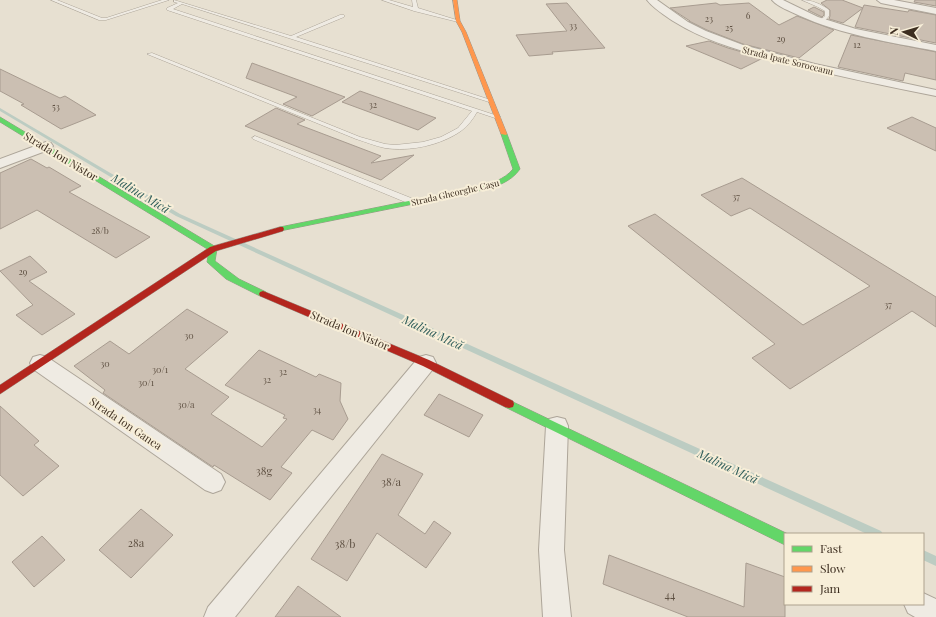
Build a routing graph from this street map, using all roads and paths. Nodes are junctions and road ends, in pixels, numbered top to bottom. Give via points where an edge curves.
1 (53, 0) edge
2 (167, 0) edge
3 (174, 0) edge
4 (384, 0) edge
5 (414, 0) edge
6 (454, 0) edge
7 (651, 0) edge
8 (776, 0) edge
9 (804, 0) edge
10 (881, 0) edge
11 (182, 3) junction
12 (416, 10) junction
13 (936, 11) edge
14 (342, 16) dead end
15 (458, 21) junction
16 (821, 22) junction
17 (292, 37) junction
18 (275, 44) junction
19 (936, 48) edge
20 (150, 54) dead end
21 (936, 93) edge
22 (491, 101) junction
23 (476, 110) junction
24 (498, 117) junction
25 (0, 119) edge
26 (255, 138) dead end
27 (46, 146) junction
28 (0, 164) edge
29 (413, 202) junction
30 (213, 249) junction
31 (40, 363) junction
32 (426, 363) junction
33 (0, 390) edge
34 (556, 426) junction
35 (213, 482) dead end
36 (784, 539) edge
37 (920, 605) edge
38 (936, 613) edge
39 (218, 617) edge
40 (557, 617) edge

1 - 2 lane via 106,19
3 - 11 lane
4 - 12 lane
5 - 12 lane
6 - 15 street, Strada Gheorghe Cașu
7 - 21 street, Strada Ipate Soroceanu via 697,31 733,46
8 - 16 street
9 - 16 lane via 827,10 827,16
10 - 13 street
11 - 17 lane
11 - 18 lane via 169,9
12 - 15 lane
14 - 17 lane
15 - 22 street, Strada Gheorghe Cașu
16 - 19 street via 850,32
17 - 18 lane
17 - 22 lane
18 - 23 lane
20 - 23 lane via 358,138 385,146 410,146 441,139 460,129
22 - 24 street, Strada Gheorghe Cașu
23 - 24 lane
24 - 29 street, Strada Gheorghe Cașu via 517,169 511,177 498,184
25 - 27 street, Strada Ion Nistor
26 - 29 lane
27 - 28 street
27 - 30 street, Strada Ion Nistor
29 - 30 street, Strada Gheorghe Cașu via 274,230
30 - 31 street
30 - 32 street, Strada Ion Nistor via 211,262 236,283
31 - 33 street
31 - 35 street, Strada Ion Ganea
32 - 34 street, Strada Ion Nistor
32 - 39 street
34 - 36 street, Strada Ion Nistor
34 - 40 street via 557,462 552,541
37 - 38 street

